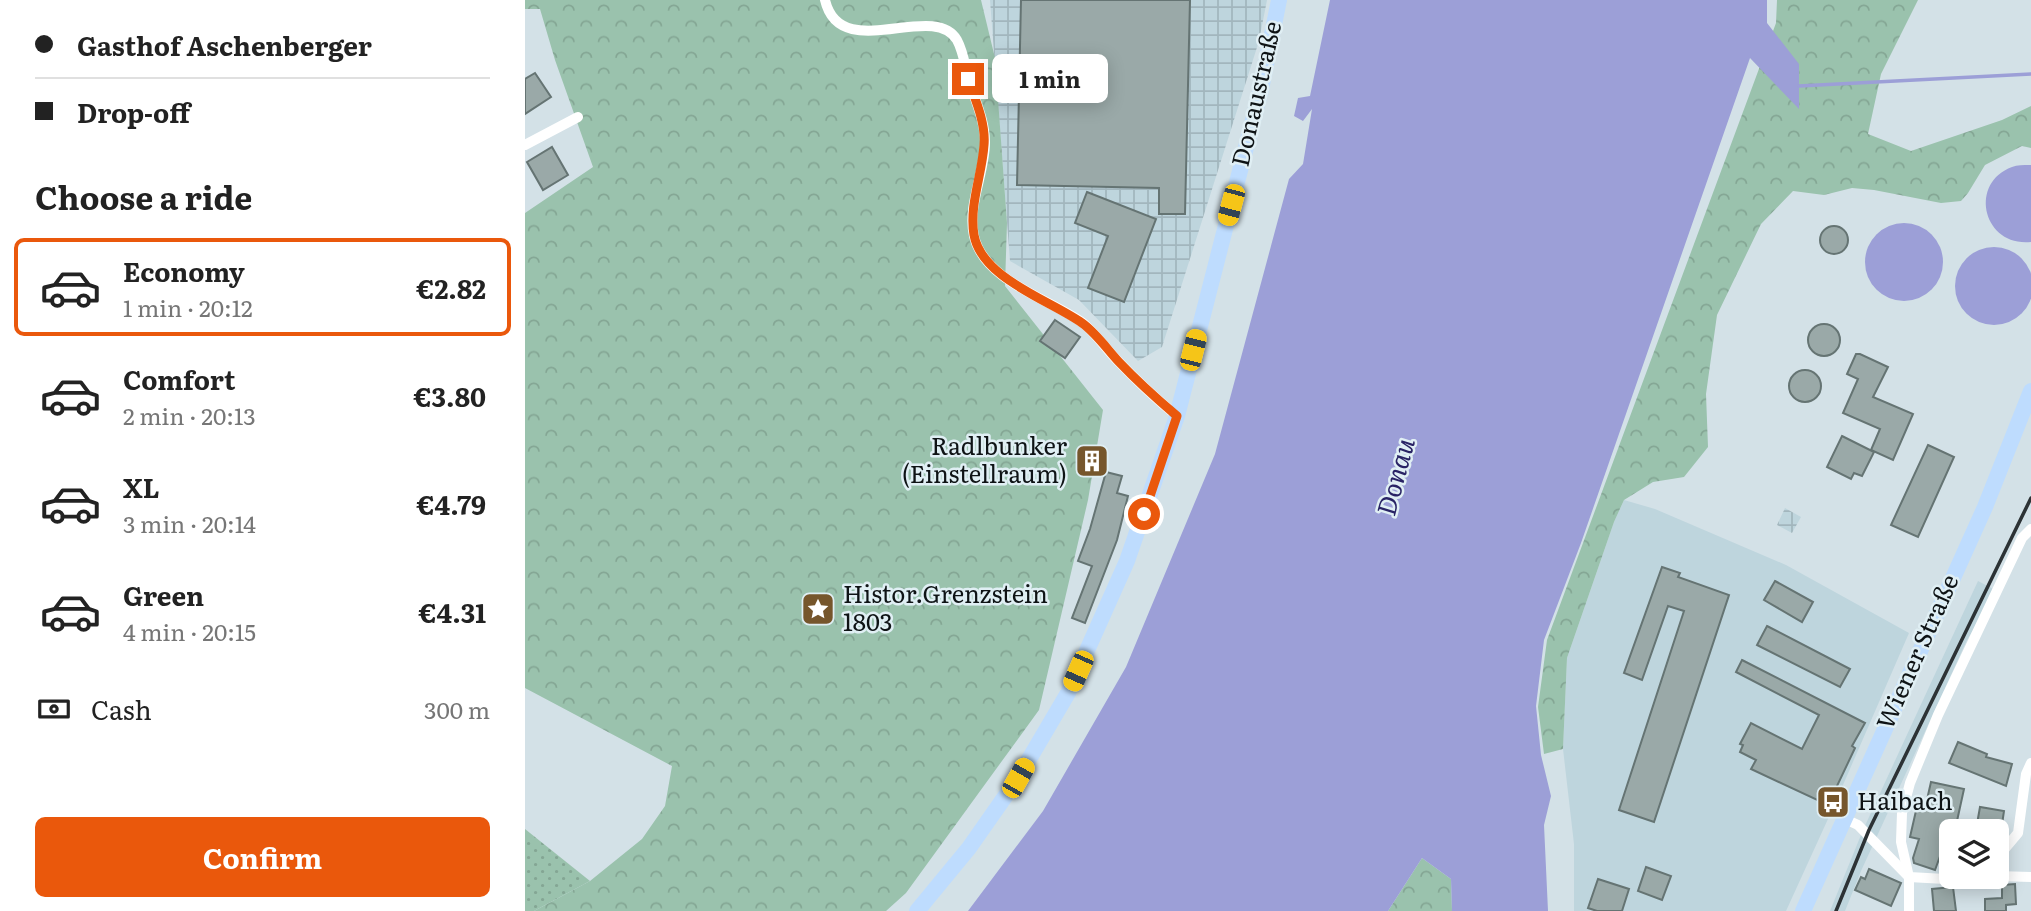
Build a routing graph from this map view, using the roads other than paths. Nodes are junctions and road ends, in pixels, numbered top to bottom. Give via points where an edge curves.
1 (825, 0) edge
2 (1279, 0) edge
3 (577, 117) dead end
4 (525, 145) edge
5 (2031, 391) edge
6 (1177, 416) junction
7 (2031, 529) edge
8 (2031, 763) edge
9 (1843, 818) junction
10 (2009, 843) edge
11 (2009, 876) edge
12 (1909, 877) junction
13 (2031, 877) edge
14 (1939, 879) edge
15 (917, 911) edge
16 (1803, 911) edge
17 (1909, 911) edge

1 - 6 street via 835,21 846,27 937,24 955,37 985,142 973,220 980,251 1007,278 1086,325 1141,385
2 - 6 main road, Donaustraße via 1261,89
3 - 4 street
5 - 9 main road, Wiener Straße via 1985,507
6 - 15 main road, Donaustraße via 1127,561 1068,693 1018,778
7 - 12 street via 2022,538 1910,783 1901,842
8 - 10 street via 2018,832
9 - 12 street via 1858,825
9 - 16 main road, Wiener Straße
11 - 13 street
12 - 14 street
12 - 17 street

